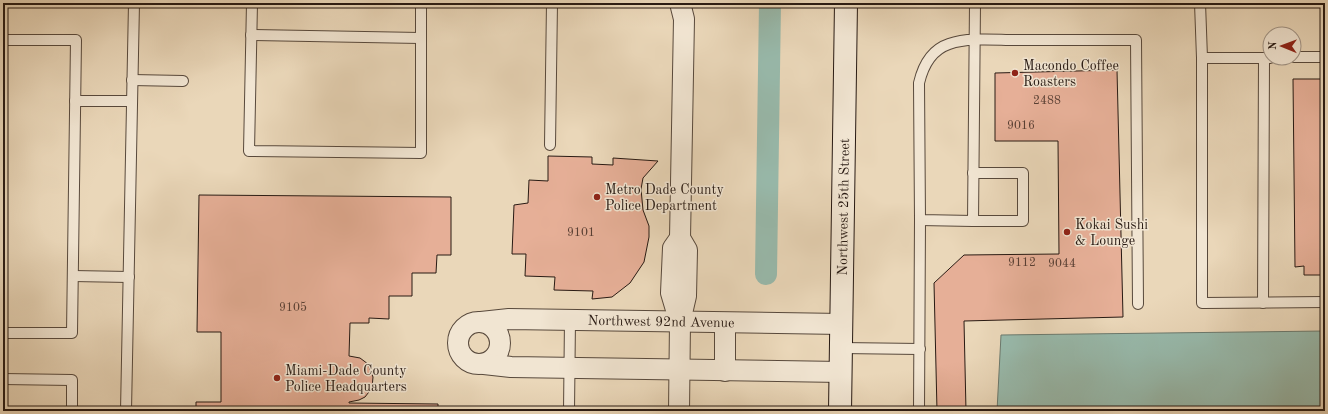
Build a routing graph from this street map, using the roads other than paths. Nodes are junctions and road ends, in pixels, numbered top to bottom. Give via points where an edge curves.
1 (134, 3) edge
2 (252, 3) edge
3 (421, 3) edge
4 (552, 3) edge
5 (680, 3) edge
6 (846, 3) edge
7 (975, 3) edge
8 (1200, 3) edge
9 (251, 35) junction
10 (420, 38) junction
11 (3, 40) edge
12 (975, 40) junction
13 (1302, 57) edge
14 (1325, 57) edge
15 (1202, 58) junction
16 (1262, 58) edge
17 (1267, 66) edge
18 (132, 80) junction
19 (184, 81) dead end
20 (75, 100) junction
21 (131, 102) junction
22 (550, 145) dead end
23 (973, 172) junction
24 (920, 220) junction
25 (973, 221) junction
26 (73, 276) junction
27 (129, 276) junction
28 (1325, 302) edge
29 (1263, 303) junction
30 (1138, 304) dead end
31 (570, 320) junction
32 (480, 322) junction
33 (680, 322) junction
34 (725, 323) junction
35 (842, 324) junction
36 (3, 333) edge
37 (841, 348) junction
38 (920, 349) junction
39 (484, 364) junction
40 (569, 368) junction
41 (679, 370) junction
42 (724, 371) junction
43 (841, 372) junction
44 (3, 379) edge
45 (72, 411) edge
46 (126, 411) edge
47 (569, 411) edge
48 (679, 411) edge
49 (840, 411) edge
50 (919, 411) edge

1 - 18 lane
2 - 9 lane
3 - 10 lane
4 - 22 lane
5 - 33 street via 684,19 680,238 673,248 671,293
6 - 35 main road, Northwest 25th Street
7 - 12 lane
8 - 15 lane
9 - 10 lane
9 - 10 lane via 249,151 420,152
11 - 20 lane via 76,40
12 - 23 lane
12 - 24 lane via 948,44 937,50 922,70 919,83
12 - 30 lane via 1136,40
13 - 14 lane
15 - 16 lane
15 - 29 lane via 1202,303
17 - 29 lane
18 - 19 lane
18 - 21 lane
20 - 21 lane
20 - 26 lane
21 - 27 lane
23 - 25 lane
23 - 25 lane via 1023,173 1023,221
24 - 25 lane
24 - 38 lane
26 - 27 lane
26 - 36 lane via 72,333
27 - 46 lane
28 - 29 lane
31 - 32 street, Northwest 92nd Avenue via 509,319
31 - 33 street, Northwest 92nd Avenue
31 - 40 lane
32 - 39 street via 493,327 500,338 496,357
32 - 39 street via 466,326 458,338 458,345 464,358 470,362
33 - 34 street, Northwest 92nd Avenue
33 - 41 street
34 - 35 street, Northwest 92nd Avenue
34 - 42 street
35 - 37 main road, Northwest 25th Street
37 - 38 lane
37 - 43 main road, Northwest 25th Street
38 - 50 lane
39 - 40 street
40 - 41 street
40 - 47 lane
41 - 42 street
41 - 48 street
42 - 43 street
43 - 49 main road, Northwest 25th Street
44 - 45 lane via 72,380

